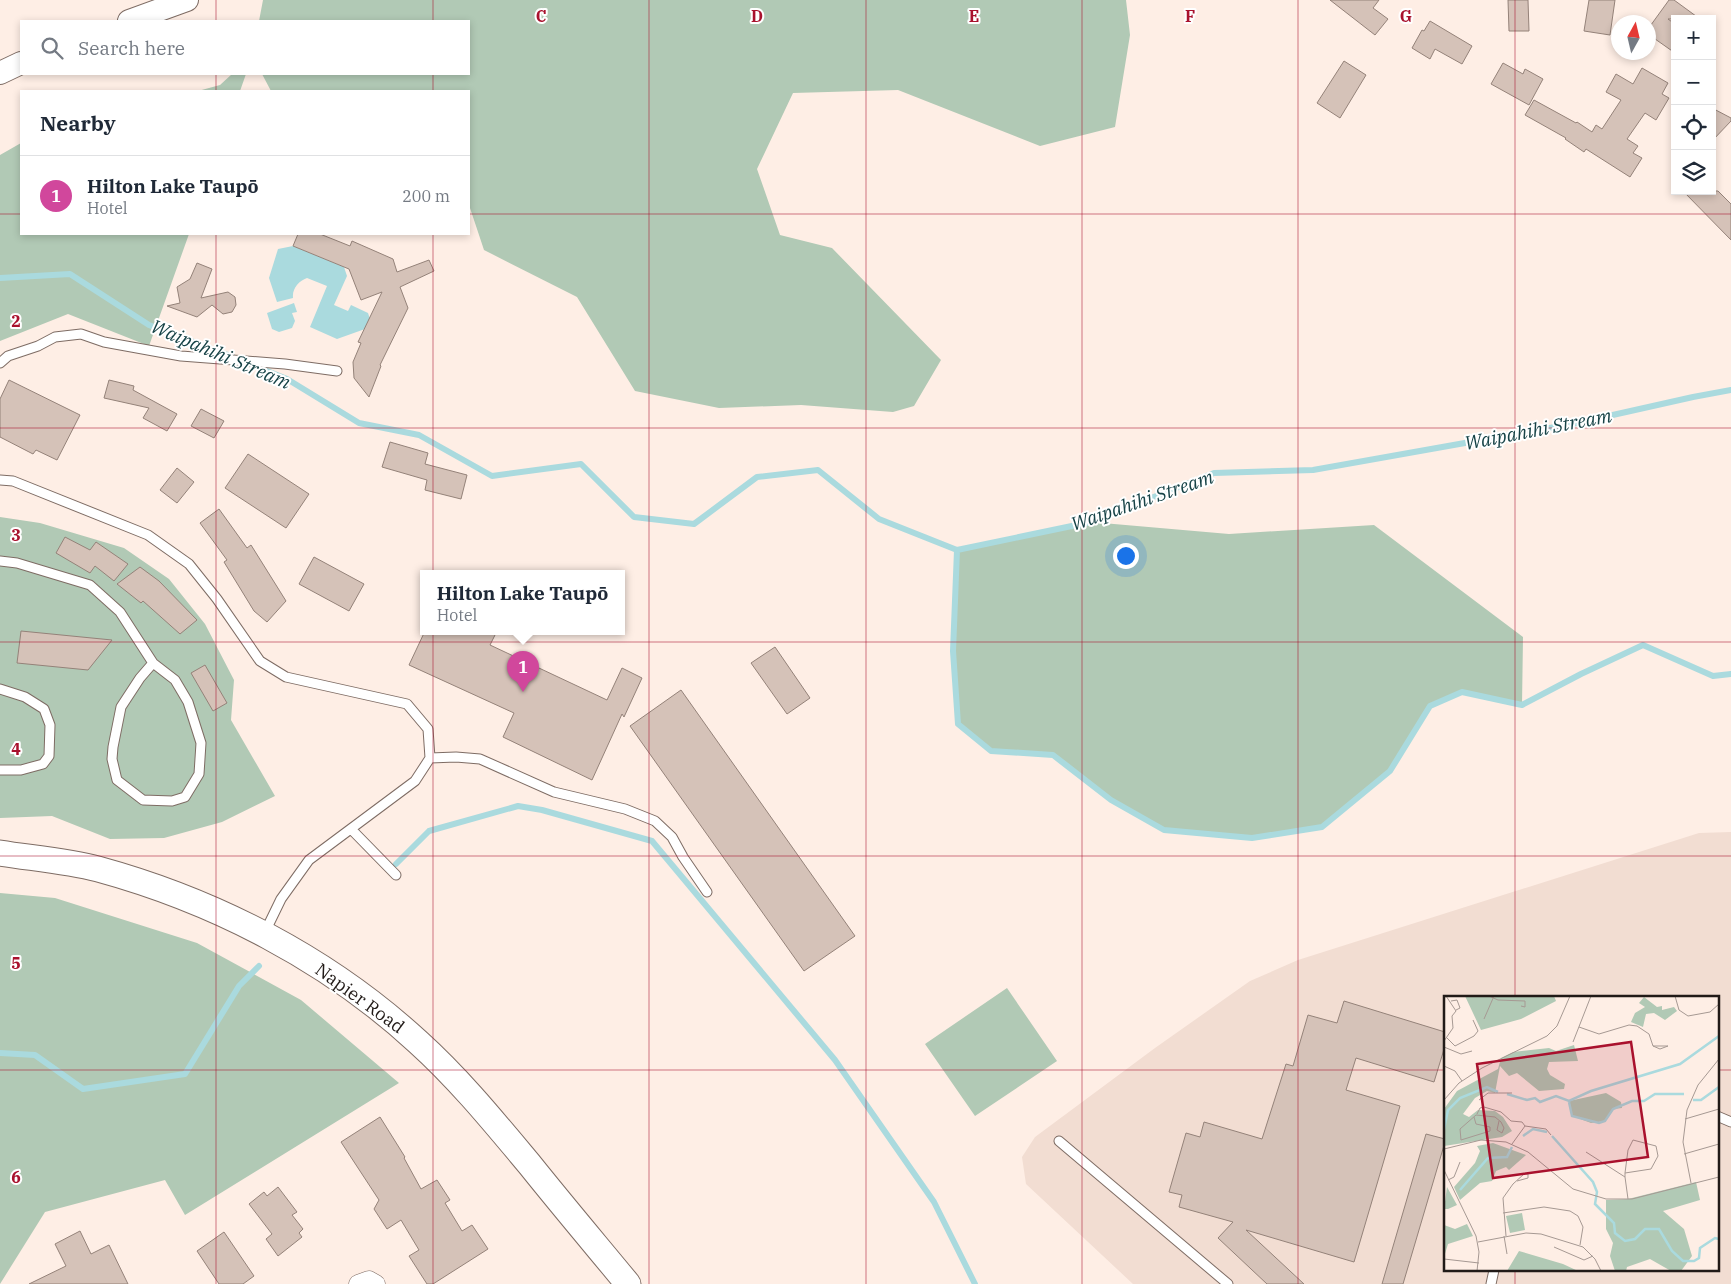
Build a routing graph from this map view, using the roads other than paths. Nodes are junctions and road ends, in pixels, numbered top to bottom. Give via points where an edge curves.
1 (187, 0) edge
2 (132, 20) edge
3 (20, 64) edge
4 (0, 73) edge
5 (0, 363) edge
6 (337, 371) dead end
7 (0, 480) edge
8 (0, 561) edge
9 (152, 663) junction
10 (0, 690) edge
11 (430, 758) junction
12 (0, 770) edge
13 (351, 829) junction
14 (0, 853) edge
15 (396, 875) dead end
16 (708, 892) dead end
17 (264, 934) junction
18 (1718, 1116) edge
19 (1731, 1122) edge
20 (1058, 1141) dead end
21 (358, 1284) edge
22 (376, 1284) edge
23 (628, 1284) edge
24 (1228, 1284) edge

1 - 2 street
3 - 4 street
5 - 6 lane via 8,356 55,337 81,334 104,342 181,356
7 - 11 lane via 13,481 148,536 189,564 260,661 286,677 407,704 428,729
8 - 9 lane via 18,563 90,585 120,612
9 - 9 lane via 175,680 188,702 201,743 199,774 185,797 172,800 143,800 134,794 117,780 112,759 121,707
10 - 12 lane via 25,698 44,709 50,725 48,756 43,764 21,770
11 - 13 lane via 415,781
11 - 16 lane via 480,759 554,792 655,821 672,837
13 - 15 lane
13 - 17 lane via 309,860
14 - 17 main road, Napier Road via 95,868 197,902
17 - 23 main road, Napier Road via 345,982 420,1043 494,1122
18 - 19 lane
20 - 24 lane
21 - 22 street via 370,1280

